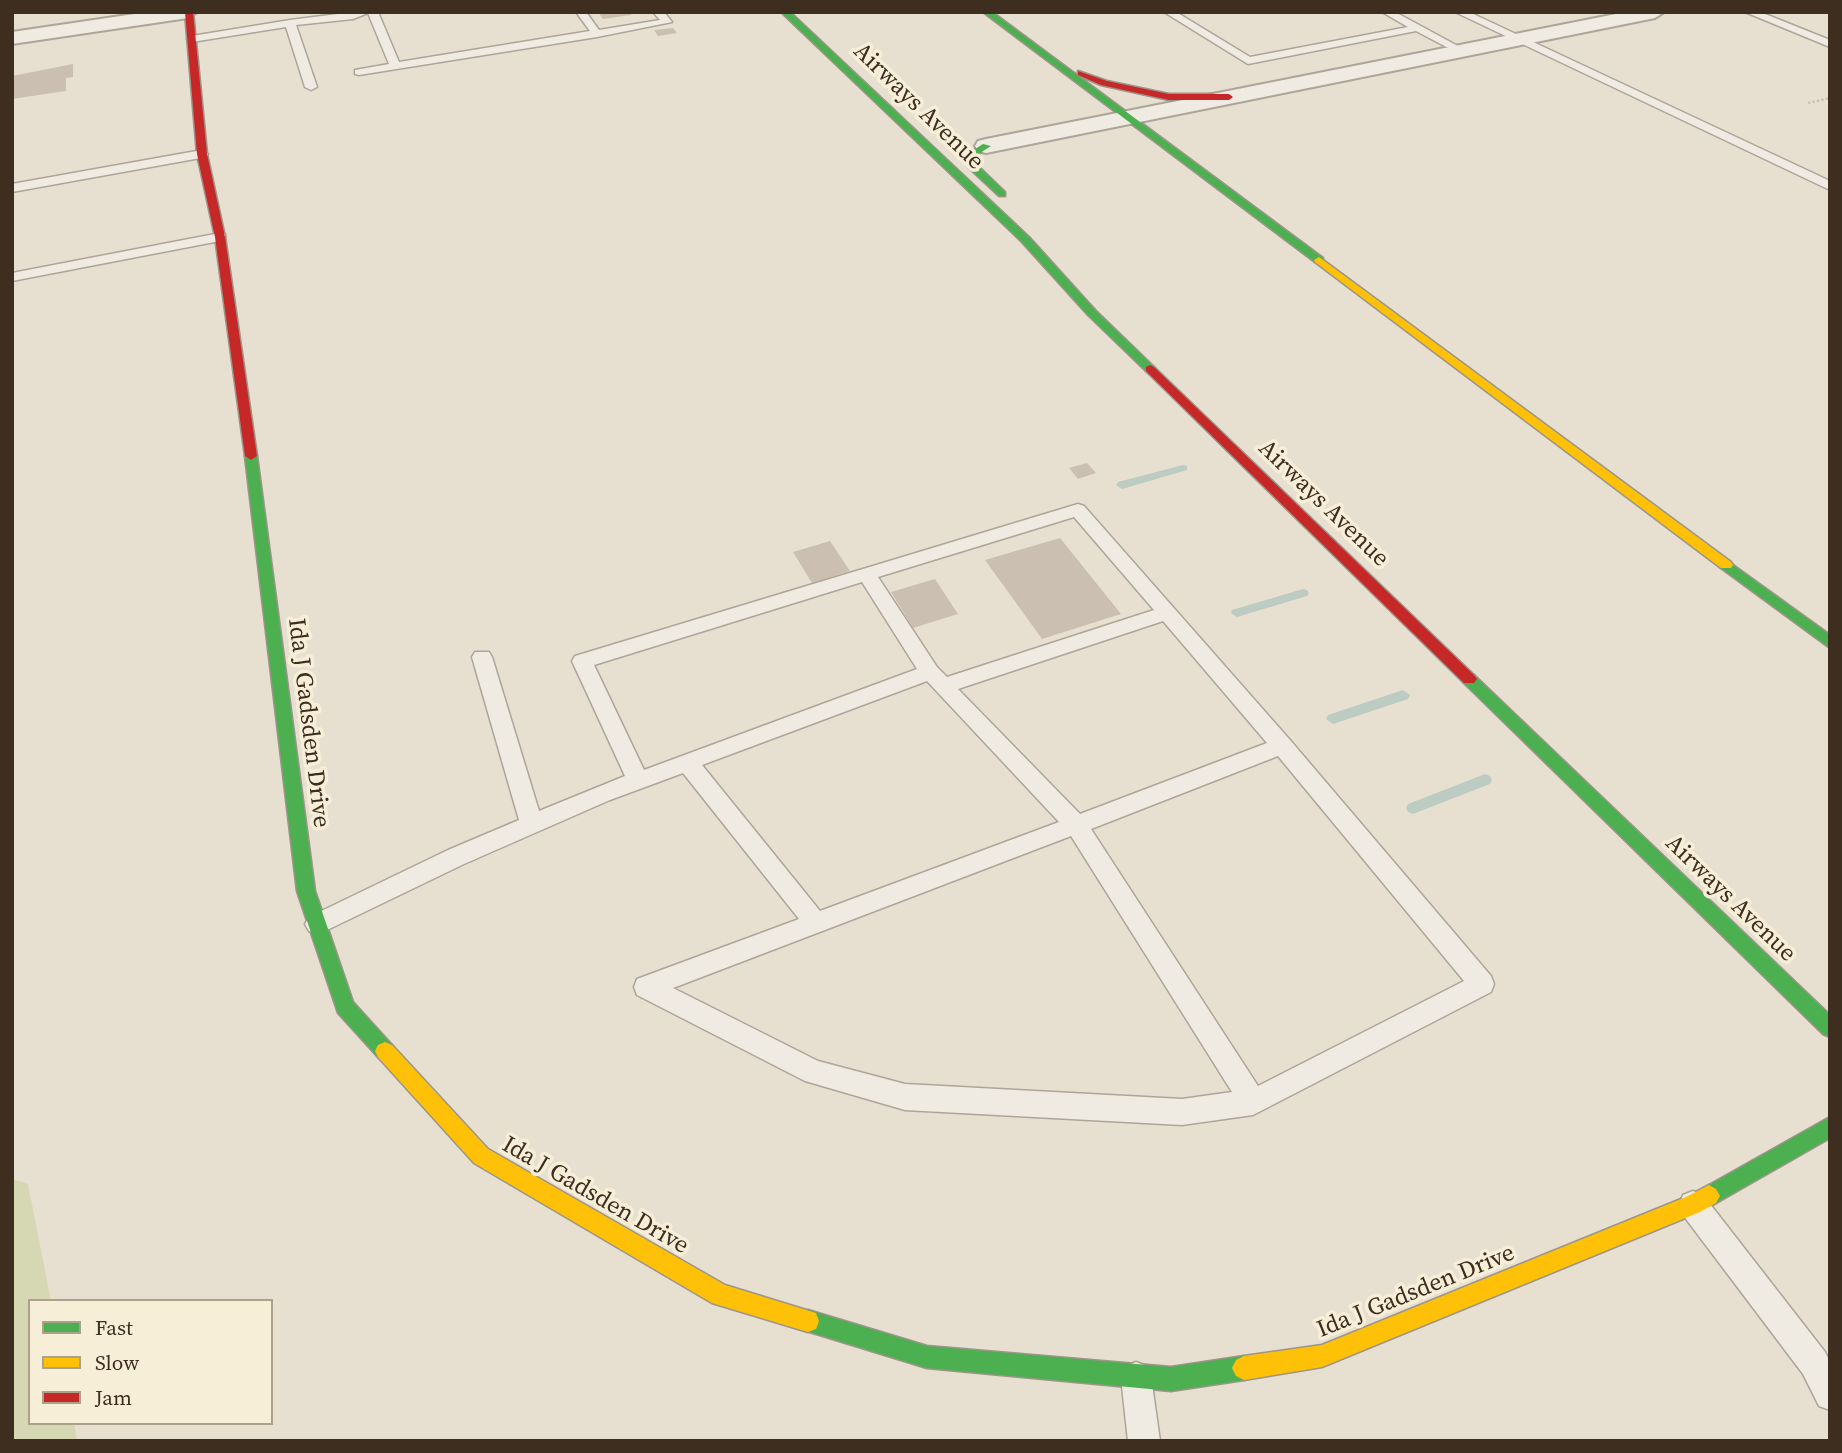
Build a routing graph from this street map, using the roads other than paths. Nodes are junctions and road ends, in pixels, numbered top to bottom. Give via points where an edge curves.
1 (188, 12) edge
2 (344, 12) edge
3 (364, 12) edge
4 (373, 12) edge
5 (581, 12) edge
6 (658, 12) edge
7 (786, 12) edge
8 (987, 12) edge
9 (1169, 12) edge
10 (1387, 12) edge
11 (1460, 12) edge
12 (1655, 12) edge
13 (1751, 12) edge
14 (317, 19) junction
15 (290, 23) junction
16 (1418, 28) junction
17 (597, 34) junction
18 (12, 38) edge
19 (192, 39) junction
20 (1517, 40) junction
21 (1830, 44) edge
22 (1462, 51) junction
23 (1055, 62) junction
24 (396, 66) junction
25 (359, 72) dead end
26 (312, 87) dead end
27 (1230, 97) junction
28 (1126, 118) junction
29 (897, 119) junction
30 (1185, 119) dead end
31 (1180, 138) dead end
32 (986, 146) junction
33 (202, 154) junction
34 (1217, 183) junction
35 (1830, 186) edge
36 (12, 188) edge
37 (220, 237) junction
38 (1025, 239) junction
39 (12, 277) edge
40 (866, 574) junction
41 (1167, 613) junction
42 (1830, 643) edge
43 (482, 657) dead end
44 (937, 679) junction
45 (1282, 746) junction
46 (687, 762) junction
47 (638, 780) junction
48 (532, 825) junction
49 (1076, 825) junction
50 (816, 923) junction
51 (317, 924) junction
52 (1830, 1028) edge
53 (1253, 1102) junction
54 (1830, 1127) edge
55 (1693, 1205) junction
56 (1136, 1375) junction
57 (1830, 1395) edge
58 (1144, 1441) edge

1 - 18 street
1 - 19 main road, Ida J Gadsden Drive
2 - 14 lane
3 - 14 lane
4 - 24 lane
5 - 17 lane
6 - 17 lane via 667,22
7 - 29 main road, Airways Avenue
8 - 23 main road
9 - 16 lane via 1248,61
10 - 16 lane
11 - 20 lane
12 - 20 street
13 - 21 lane
14 - 15 lane
15 - 19 lane
15 - 26 lane
16 - 22 lane
17 - 24 lane
19 - 33 main road, Ida J Gadsden Drive
20 - 22 street
20 - 35 lane
22 - 27 street
23 - 27 main road via 1104,83 1169,97
23 - 28 main road
24 - 25 lane
27 - 28 street
27 - 30 main road
28 - 32 street
28 - 34 main road
29 - 32 main road via 952,142
29 - 38 main road, Airways Avenue
31 - 34 main road
32 - 38 main road via 972,154 974,168 1012,204
33 - 36 lane
33 - 37 main road, Ida J Gadsden Drive
34 - 42 main road
37 - 39 lane
37 - 51 main road, Ida J Gadsden Drive via 306,891
38 - 52 main road, Airways Avenue via 1102,322
40 - 41 lane via 1077,510
40 - 44 lane
40 - 47 lane via 582,661
41 - 44 lane
41 - 45 lane
43 - 48 lane
44 - 46 lane
44 - 49 lane
45 - 49 lane
45 - 53 lane via 1482,984
46 - 47 lane
46 - 50 lane
47 - 48 lane
48 - 51 lane
49 - 50 lane
49 - 53 lane
50 - 53 lane via 646,987 814,1072 905,1097 1182,1112
51 - 56 main road, Ida J Gadsden Drive via 345,1007 481,1156 720,1295 927,1357
54 - 55 main road, Ida J Gadsden Drive
55 - 56 main road, Ida J Gadsden Drive via 1322,1356 1171,1379
55 - 57 lane via 1814,1363
56 - 58 lane

